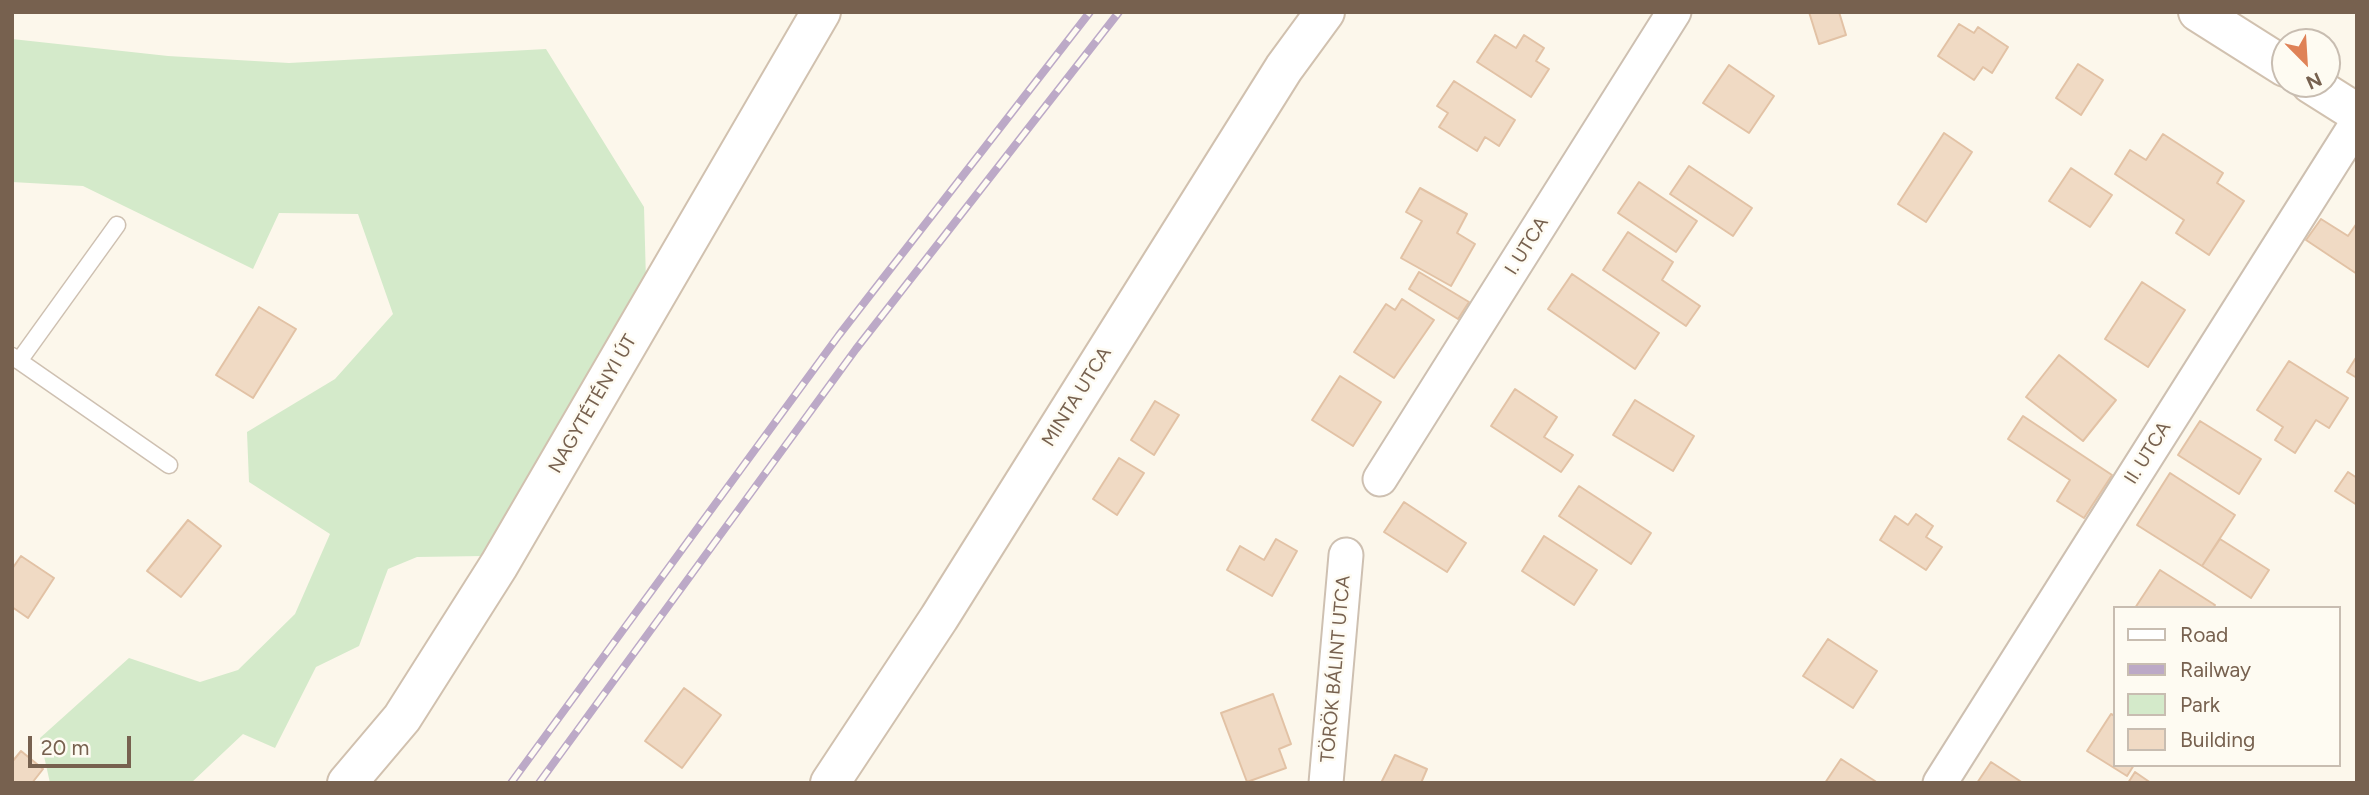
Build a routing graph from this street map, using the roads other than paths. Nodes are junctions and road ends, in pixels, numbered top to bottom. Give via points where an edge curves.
1 (821, 12) edge
2 (1325, 12) edge
3 (1674, 12) edge
4 (2198, 12) edge
5 (2271, 58) edge
6 (2333, 98) edge
7 (2357, 113) edge
8 (2357, 122) edge
9 (117, 225) dead end
10 (16, 358) edge
11 (169, 465) dead end
12 (1380, 479) dead end
13 (1346, 555) dead end
14 (346, 783) edge
15 (830, 783) edge
16 (1326, 783) edge
17 (1940, 783) edge

1 - 14 street, NAGYTÉTÉNYI ÚT via 499,565 402,718
2 - 15 street, MINTA UTCA via 1284,68 939,618
3 - 12 street, I. UTCA
4 - 5 street
6 - 7 street
8 - 17 street, II. UTCA
9 - 10 lane
10 - 11 lane
13 - 16 street, TÖRÖK BÁLINT UTCA

